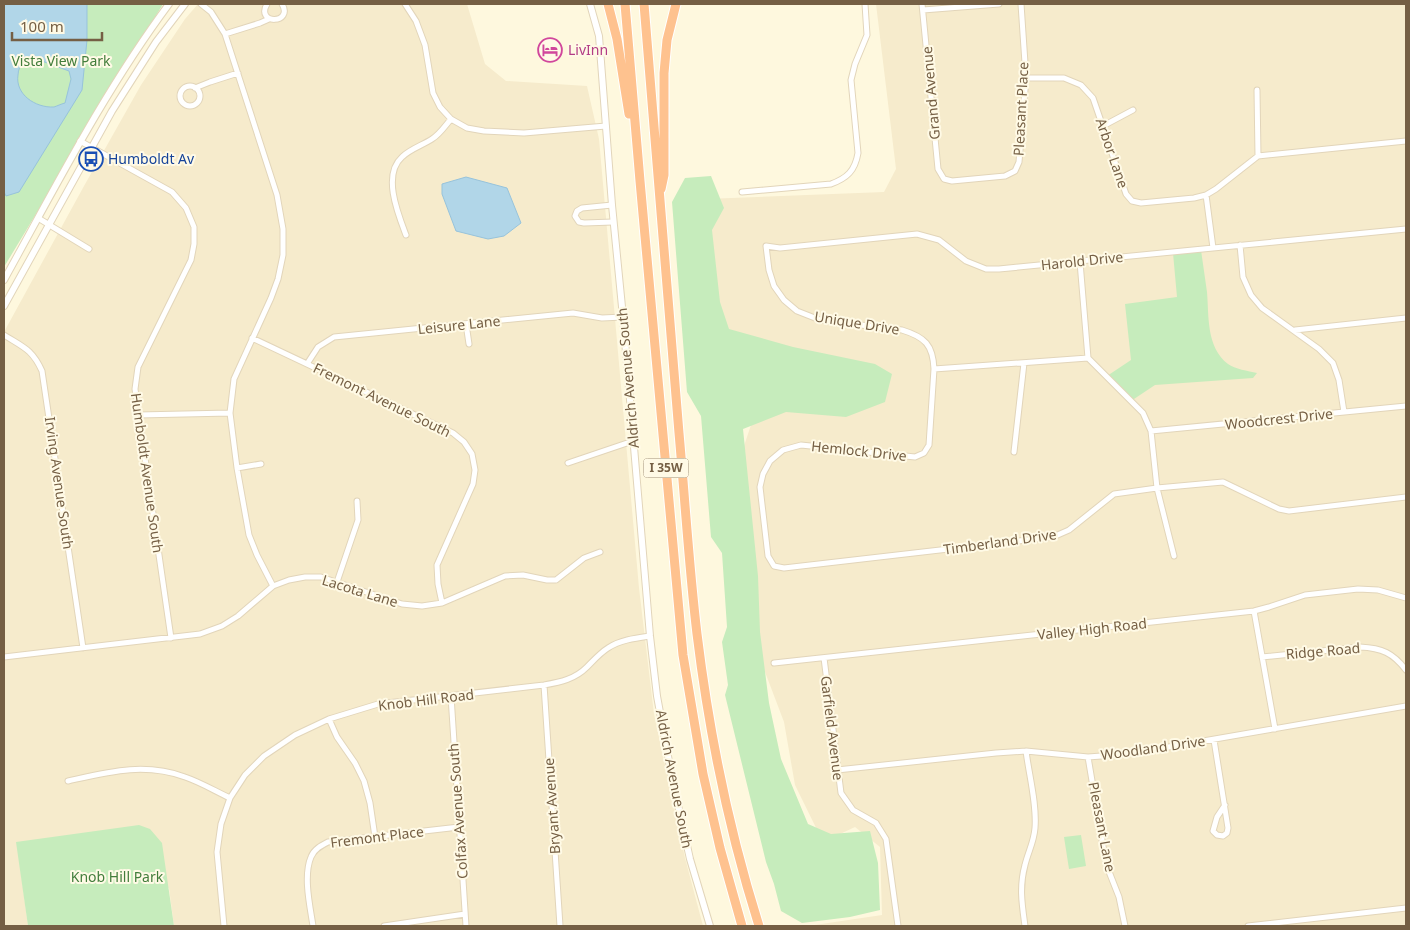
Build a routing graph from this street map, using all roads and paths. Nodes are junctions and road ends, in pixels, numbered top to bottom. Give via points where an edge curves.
1 (169, 4) edge
2 (185, 4) edge
3 (201, 4) edge
4 (267, 4) edge
5 (282, 4) edge
6 (405, 4) edge
7 (590, 4) edge
8 (608, 4) edge
9 (625, 4) edge
10 (644, 4) edge
11 (676, 4) edge
12 (865, 4) edge
13 (922, 4) edge
14 (999, 4) edge
15 (1021, 4) edge
16 (923, 10) junction
17 (269, 19) junction
18 (225, 34) junction
19 (238, 72) junction
20 (1026, 78) junction
21 (195, 88) dead end
22 (1257, 90) dead end
23 (1133, 110) dead end
24 (451, 119) junction
25 (606, 126) junction
26 (1103, 126) junction
27 (80, 141) junction
28 (1406, 141) edge
29 (91, 146) junction
30 (1258, 156) junction
31 (944, 180) joint
32 (640, 181) junction
33 (742, 192) dead end
34 (1206, 195) junction
35 (659, 202) junction
36 (612, 205) junction
37 (38, 218) junction
38 (613, 222) junction
39 (49, 224) junction
40 (1406, 229) edge
41 (406, 235) dead end
42 (1240, 245) junction
43 (766, 246) joint
44 (1213, 248) junction
45 (88, 249) dead end
46 (1080, 262) junction
47 (4, 280) edge
48 (4, 306) edge
49 (623, 317) junction
50 (1406, 318) edge
51 (466, 324) junction
52 (1294, 330) junction
53 (4, 336) edge
54 (252, 338) junction
55 (469, 344) dead end
56 (1088, 358) junction
57 (1024, 363) junction
58 (307, 364) junction
59 (934, 369) junction
60 (1406, 406) edge
61 (1344, 412) junction
62 (230, 413) junction
63 (138, 415) junction
64 (1151, 432) junction
65 (633, 441) junction
66 (1014, 452) dead end
67 (568, 463) dead end
68 (261, 464) dead end
69 (237, 468) junction
70 (1157, 488) junction
71 (1406, 497) edge
72 (357, 501) dead end
73 (600, 552) dead end
74 (1174, 556) dead end
75 (784, 568) joint
76 (337, 582) junction
77 (273, 586) junction
78 (1406, 598) edge
79 (442, 602) junction
80 (1254, 611) junction
81 (650, 636) junction
82 (171, 638) junction
83 (83, 648) junction
84 (4, 657) edge
85 (824, 658) junction
86 (1262, 658) junction
87 (774, 664) dead end
88 (1406, 670) edge
89 (544, 685) junction
90 (451, 696) junction
91 (1406, 706) edge
92 (330, 719) junction
93 (1275, 729) junction
94 (1214, 740) junction
95 (1026, 751) junction
96 (1088, 757) junction
97 (837, 770) junction
98 (68, 781) dead end
99 (230, 798) junction
100 (1225, 805) junction
101 (459, 827) junction
102 (374, 836) junction
103 (1406, 908) edge
104 (465, 914) junction
105 (224, 926) edge
106 (313, 926) edge
107 (384, 926) edge
108 (466, 926) edge
109 (560, 926) edge
110 (710, 926) edge
111 (742, 926) edge
112 (759, 926) edge
113 (898, 926) edge
114 (1025, 926) edge
115 (1125, 926) edge
116 (1248, 926) edge

1 - 27 street via 124,68
2 - 29 street via 156,42
3 - 18 street via 211,12
4 - 17 street via 264,11
5 - 17 street via 282,17
6 - 24 street via 425,45 432,93
7 - 25 street, Aldrich Avenue South via 598,36
8 - 32 highway via 617,39
9 - 32 highway, I 35W
10 - 35 highway, I 35W
11 - 35 highway via 667,40 664,73 664,175
12 - 33 street via 867,35 851,80 858,153 852,170 844,179 831,184
13 - 16 street, Grand Avenue
14 - 16 street
15 - 20 street, Pleasant Place
16 - 31 street, Grand Avenue via 938,169
17 - 18 street
18 - 19 street
19 - 21 street
19 - 54 street via 277,195 283,229 278,279
20 - 26 street, Arbor Lane via 1064,78 1081,85 1093,98
20 - 31 street, Pleasant Place via 1019,162 1015,170 1004,176
22 - 30 street
23 - 26 street
24 - 25 street via 467,128 484,132 524,133
24 - 41 street via 434,138 402,157 394,169 392,181 397,211
25 - 36 street, Aldrich Avenue South
26 - 34 street, Arbor Lane via 1126,194 1132,201 1141,203
27 - 29 street, Humboldt Avenue South
27 - 37 street
28 - 30 street
29 - 39 street
29 - 63 street, Humboldt Avenue South via 172,192 186,208 194,227 191,260 138,367 135,389
30 - 34 street, Arbor Lane
32 - 111 highway, I 35W via 683,655 705,784
34 - 44 street
35 - 112 highway, I 35W via 697,636 713,742 729,818
36 - 38 street, Aldrich Avenue South
36 - 38 street via 582,208 575,216 584,223
37 - 39 street
37 - 47 street
38 - 49 street, Aldrich Avenue South
39 - 45 street
39 - 48 street
40 - 42 street, Harold Drive
42 - 44 street, Harold Drive
42 - 52 street via 1244,277 1251,295 1262,308
43 - 46 street, Harold Drive via 780,248 917,234 939,240 966,261 986,269
43 - 59 street, Unique Drive via 774,286 797,311 820,320 913,333 932,351
44 - 46 street, Harold Drive
46 - 56 street
49 - 51 street, Leisure Lane via 602,318 573,313
49 - 65 street, Aldrich Avenue South
50 - 52 street
51 - 55 street
51 - 58 street, Leisure Lane via 334,337 318,347
52 - 61 street via 1332,363 1339,380
53 - 83 street, Irving Avenue South via 28,349 42,371
54 - 58 street, Fremont Avenue South
54 - 62 street via 234,379
56 - 57 street
56 - 64 street via 1143,412
57 - 59 street
57 - 66 street
58 - 79 street, Fremont Avenue South via 452,433 472,454 473,484 437,564
59 - 75 street, Hemlock Drive via 929,445 924,454 914,457 801,445 783,450 770,462 760,487 768,556 774,566
60 - 61 street, Woodcrest Drive
61 - 64 street, Woodcrest Drive
62 - 63 street
62 - 69 street
63 - 82 street, Humboldt Avenue South
64 - 70 street
65 - 67 street
65 - 81 street, Aldrich Avenue South
68 - 69 street
69 - 77 street via 249,534
70 - 71 street, Timberland Drive via 1223,482 1289,512
70 - 74 street
70 - 75 street, Timberland Drive via 1114,494 1069,530 1053,537
72 - 76 street via 358,520
73 - 79 street, Lacota Lane via 584,558 556,580 505,576
76 - 77 street, Lacota Lane via 305,577
76 - 79 street, Lacota Lane via 402,604 422,606
77 - 82 street, Lacota Lane via 222,626 200,634
78 - 80 street, Valley High Road via 1378,590 1358,589 1305,595
80 - 85 street, Valley High Road
80 - 86 street
81 - 89 street, Knob Hill Road via 615,644 574,678
81 - 110 street, Aldrich Avenue South via 672,778 690,859
82 - 83 street, Lacota Lane
83 - 84 street, Lacota Lane
85 - 87 street, Valley High Road
85 - 97 street, Garfield Avenue
86 - 88 street, Ridge Road via 1360,647 1388,652 1398,658
86 - 93 street
89 - 90 street, Knob Hill Road
89 - 109 street, Bryant Avenue
90 - 92 street, Knob Hill Road via 378,704
90 - 101 street, Colfax Avenue South
91 - 93 street, Woodland Drive
92 - 99 street, Knob Hill Road via 264,756 245,774
92 - 102 street via 337,737 364,781
93 - 94 street, Woodland Drive
94 - 96 street, Woodland Drive
94 - 100 street
95 - 96 street, Woodland Drive
95 - 97 street, Woodland Drive
95 - 114 street via 1035,818 1034,837 1025,863 1020,896
96 - 115 street, Pleasant Lane via 1106,864 1119,897
97 - 113 street, Garfield Avenue via 841,793 852,810 876,823 886,839
98 - 99 street via 118,770 149,768 184,776
99 - 105 street, Knob Hill Road via 221,824 217,852
100 - 100 street via 1228,828 1223,836 1213,831
101 - 102 street, Fremont Place
101 - 104 street, Colfax Avenue South
102 - 106 street, Fremont Place via 328,842 311,855 307,872
103 - 116 street
104 - 107 street
104 - 108 street, Colfax Avenue South

